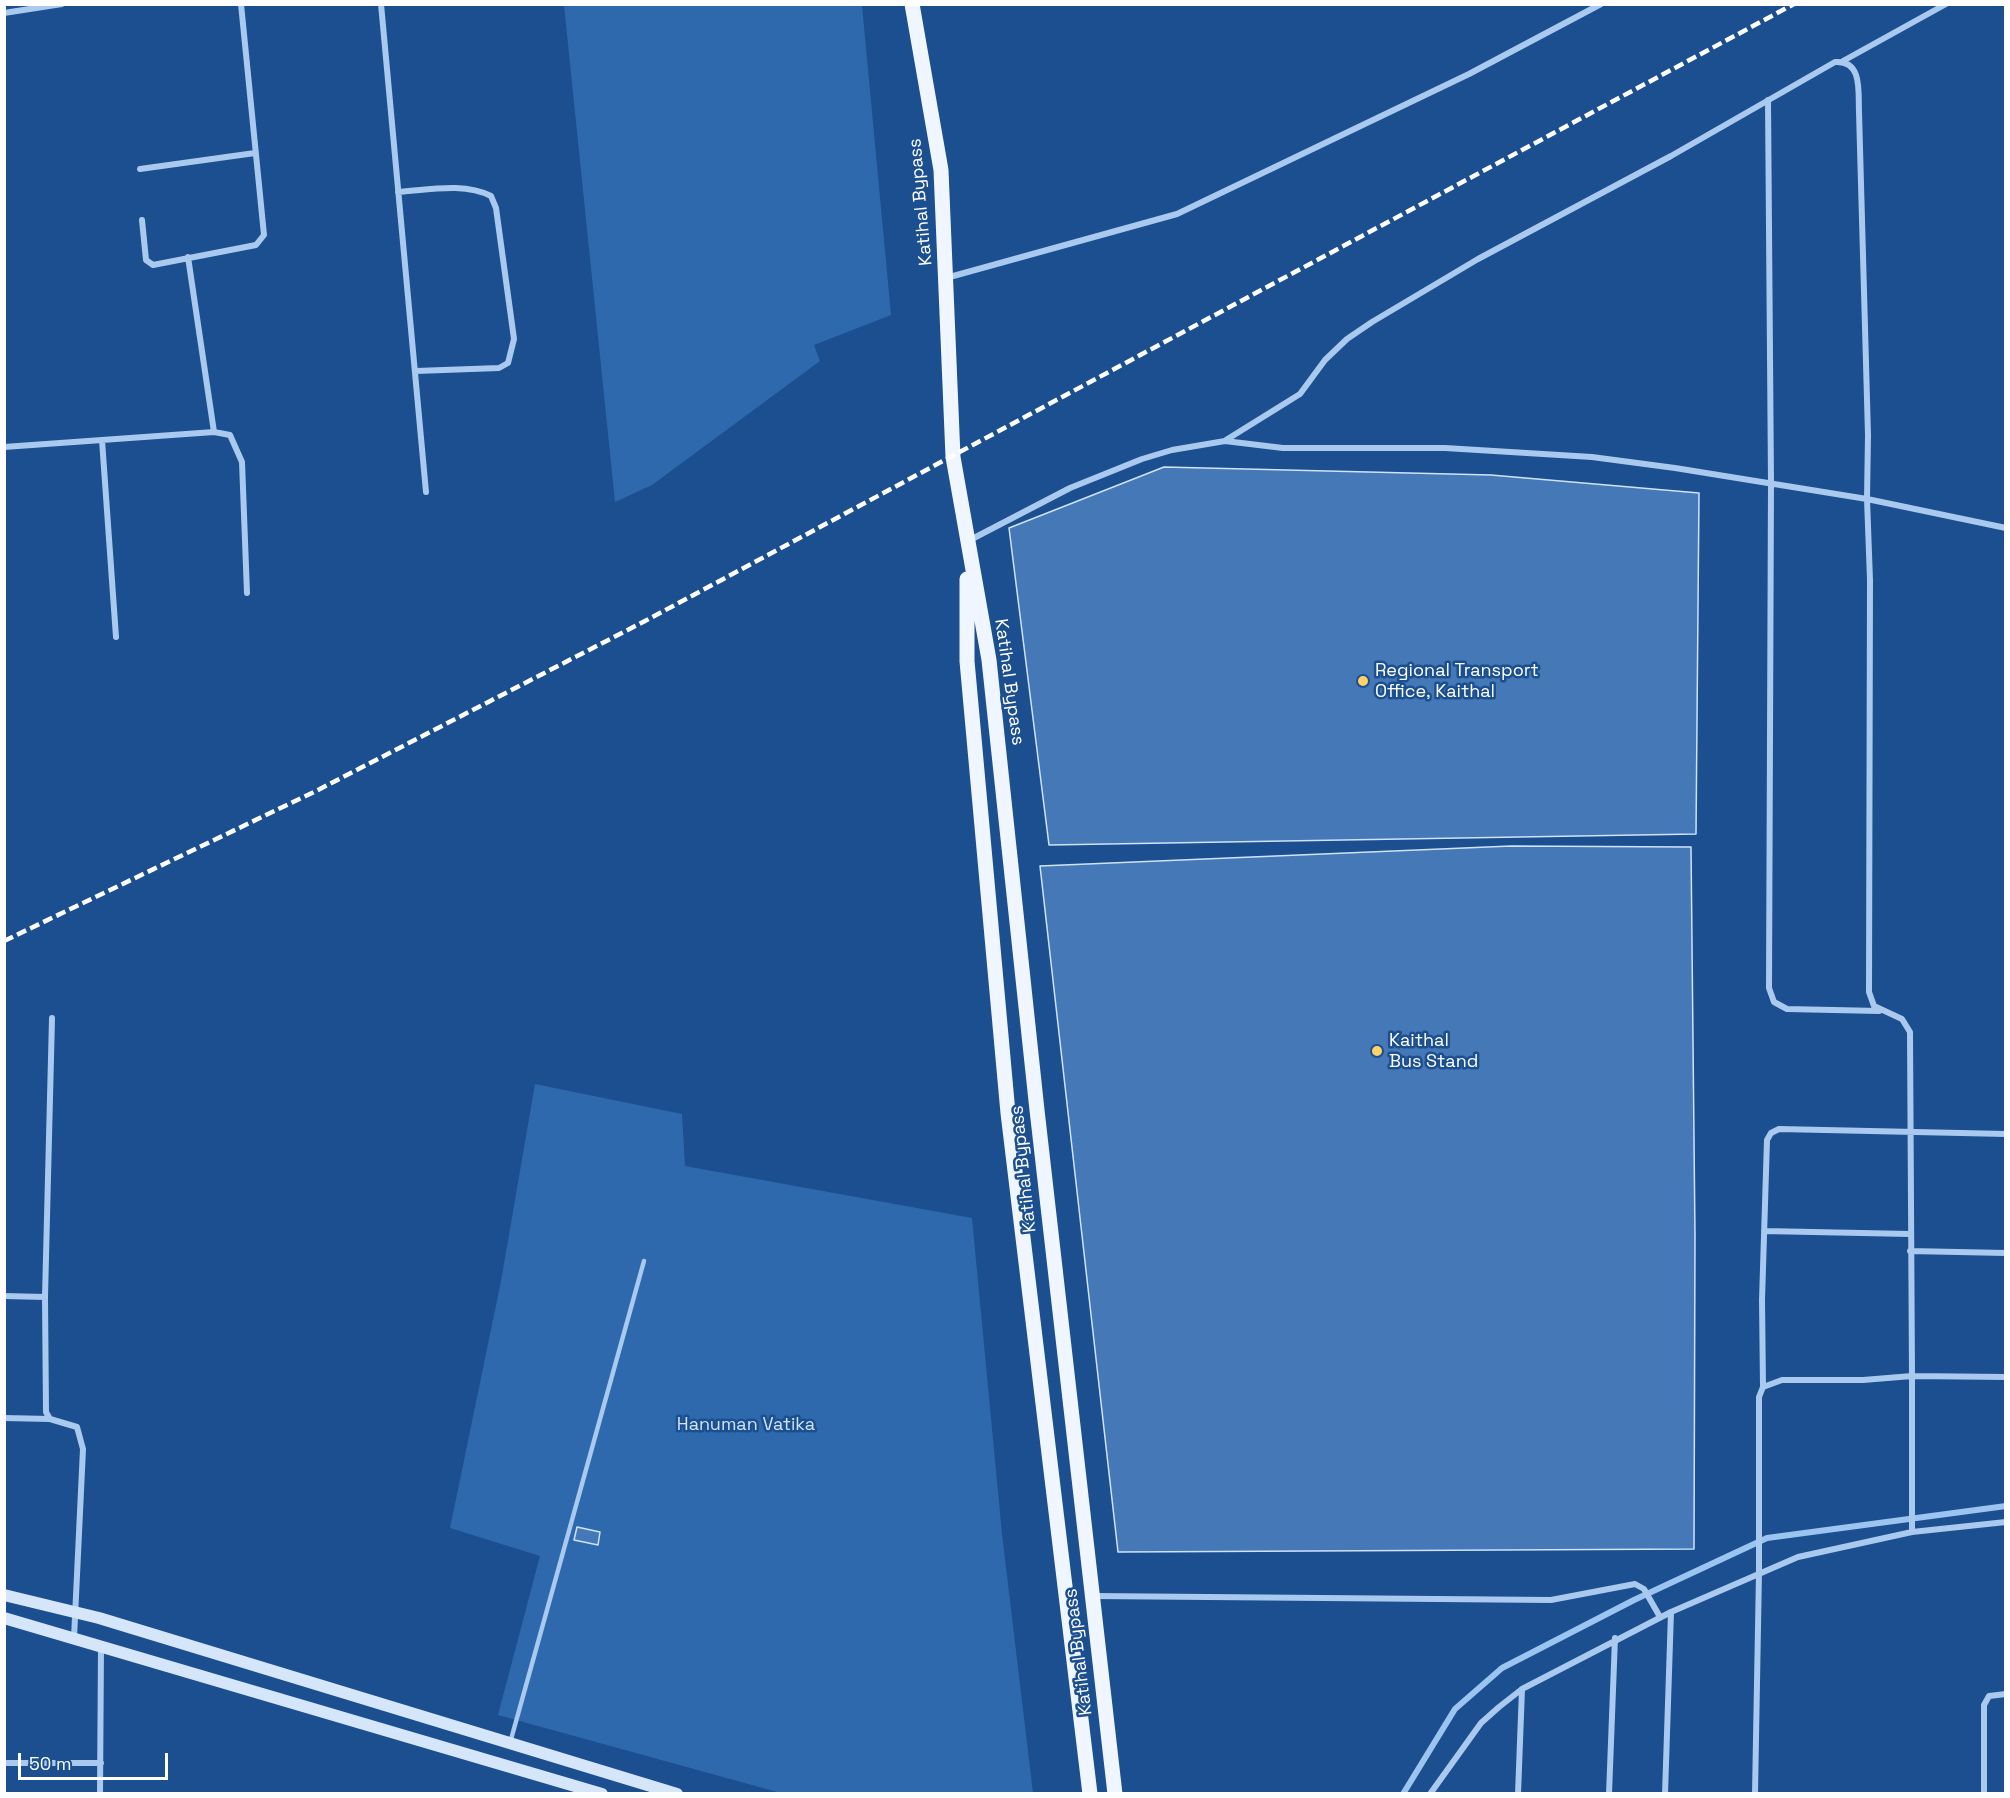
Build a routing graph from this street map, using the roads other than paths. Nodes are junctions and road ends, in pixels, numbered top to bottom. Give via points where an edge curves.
1 (62, 4) edge
2 (241, 4) edge
3 (381, 4) edge
4 (912, 4) edge
5 (1601, 4) edge
6 (1946, 4) edge
7 (4, 13) edge
8 (1843, 62) junction
9 (1768, 100) junction
10 (255, 153) junction
11 (140, 169) dead end
12 (398, 192) junction
13 (142, 220) dead end
14 (188, 257) junction
15 (946, 278) junction
16 (416, 372) junction
17 (214, 432) junction
18 (102, 440) junction
19 (1225, 441) junction
20 (4, 447) edge
21 (1770, 483) junction
22 (426, 492) dead end
23 (1867, 499) junction
24 (2006, 528) edge
25 (967, 542) junction
26 (247, 593) dead end
27 (116, 637) dead end
28 (1880, 1011) junction
29 (52, 1018) dead end
30 (1910, 1133) junction
31 (2006, 1134) edge
32 (1764, 1231) junction
33 (1910, 1234) junction
34 (1910, 1251) junction
35 (2006, 1253) edge
36 (644, 1261) dead end
37 (4, 1296) edge
38 (45, 1297) junction
39 (1912, 1376) junction
40 (2006, 1377) edge
41 (1763, 1388) junction
42 (4, 1418) edge
43 (50, 1419) junction
44 (2006, 1522) edge
45 (1912, 1532) junction
46 (1759, 1572) junction
47 (4, 1595) edge
48 (1092, 1596) junction
49 (75, 1612) junction
50 (1671, 1612) junction
51 (1660, 1617) junction
52 (4, 1618) edge
53 (74, 1638) junction
54 (1615, 1638) junction
55 (101, 1646) junction
56 (1522, 1689) junction
57 (2006, 1694) edge
58 (510, 1743) junction
59 (4, 1763) edge
60 (101, 1763) junction
61 (100, 1794) edge
62 (602, 1794) edge
63 (677, 1794) edge
64 (1090, 1794) edge
65 (1115, 1794) edge
66 (1430, 1794) edge
67 (1518, 1794) edge
68 (1610, 1794) edge
69 (1665, 1794) edge
70 (1755, 1794) edge
71 (1984, 1794) edge

1 - 7 street
2 - 10 street
3 - 12 street
4 - 15 main road, Katihal Bypass via 941,170
5 - 15 street via 1469,74 1177,214
6 - 8 street
8 - 9 street via 1835,62
8 - 23 street via 1854,68 1858,93
9 - 19 street via 1478,259 1372,322 1330,355 1300,394
9 - 21 street
10 - 11 street
10 - 14 street via 264,235 256,246
12 - 16 street
12 - 16 street via 466,188 491,196 496,208 514,339 508,363 499,368
13 - 14 street via 148,264
14 - 17 street
15 - 25 main road, Katihal Bypass via 953,457
16 - 22 street
17 - 18 street
17 - 26 street via 230,435 242,462
18 - 20 street
18 - 27 street
19 - 21 street via 1283,448 1445,448 1592,457
19 - 25 street via 1142,459 1070,488
21 - 23 street
21 - 28 street via 1770,996 1780,1006 1795,1010
23 - 24 street
23 - 28 street via 1869,992
25 - 48 main road, Katihal Bypass via 989,660
25 - 64 main road, Katihal Bypass via 967,661 990,935
28 - 30 street via 1902,1019 1908,1026
29 - 38 street
30 - 31 street
30 - 32 street via 1770,1133
30 - 33 street
32 - 33 street
32 - 41 street
33 - 34 street
34 - 35 street
34 - 39 street
36 - 58 lane
37 - 38 street
38 - 43 street via 46,1412
39 - 40 street
39 - 41 street via 1782,1380
39 - 45 street
41 - 46 street via 1759,1397
42 - 43 street
43 - 49 street via 77,1427 82,1449
44 - 45 street
45 - 46 street via 1816,1552
46 - 50 street
46 - 70 street
47 - 49 main road
48 - 51 street via 1551,1600 1629,1585 1644,1589
48 - 65 main road, Katihal Bypass
49 - 53 street
49 - 58 main road
50 - 51 street
50 - 69 street
51 - 54 street
52 - 53 main road
53 - 55 main road
54 - 56 street
54 - 68 street
55 - 60 street
55 - 62 main road
56 - 66 street via 1481,1723
56 - 67 street
57 - 71 street via 1989,1696 1984,1705
58 - 63 main road
59 - 60 street
60 - 61 street

